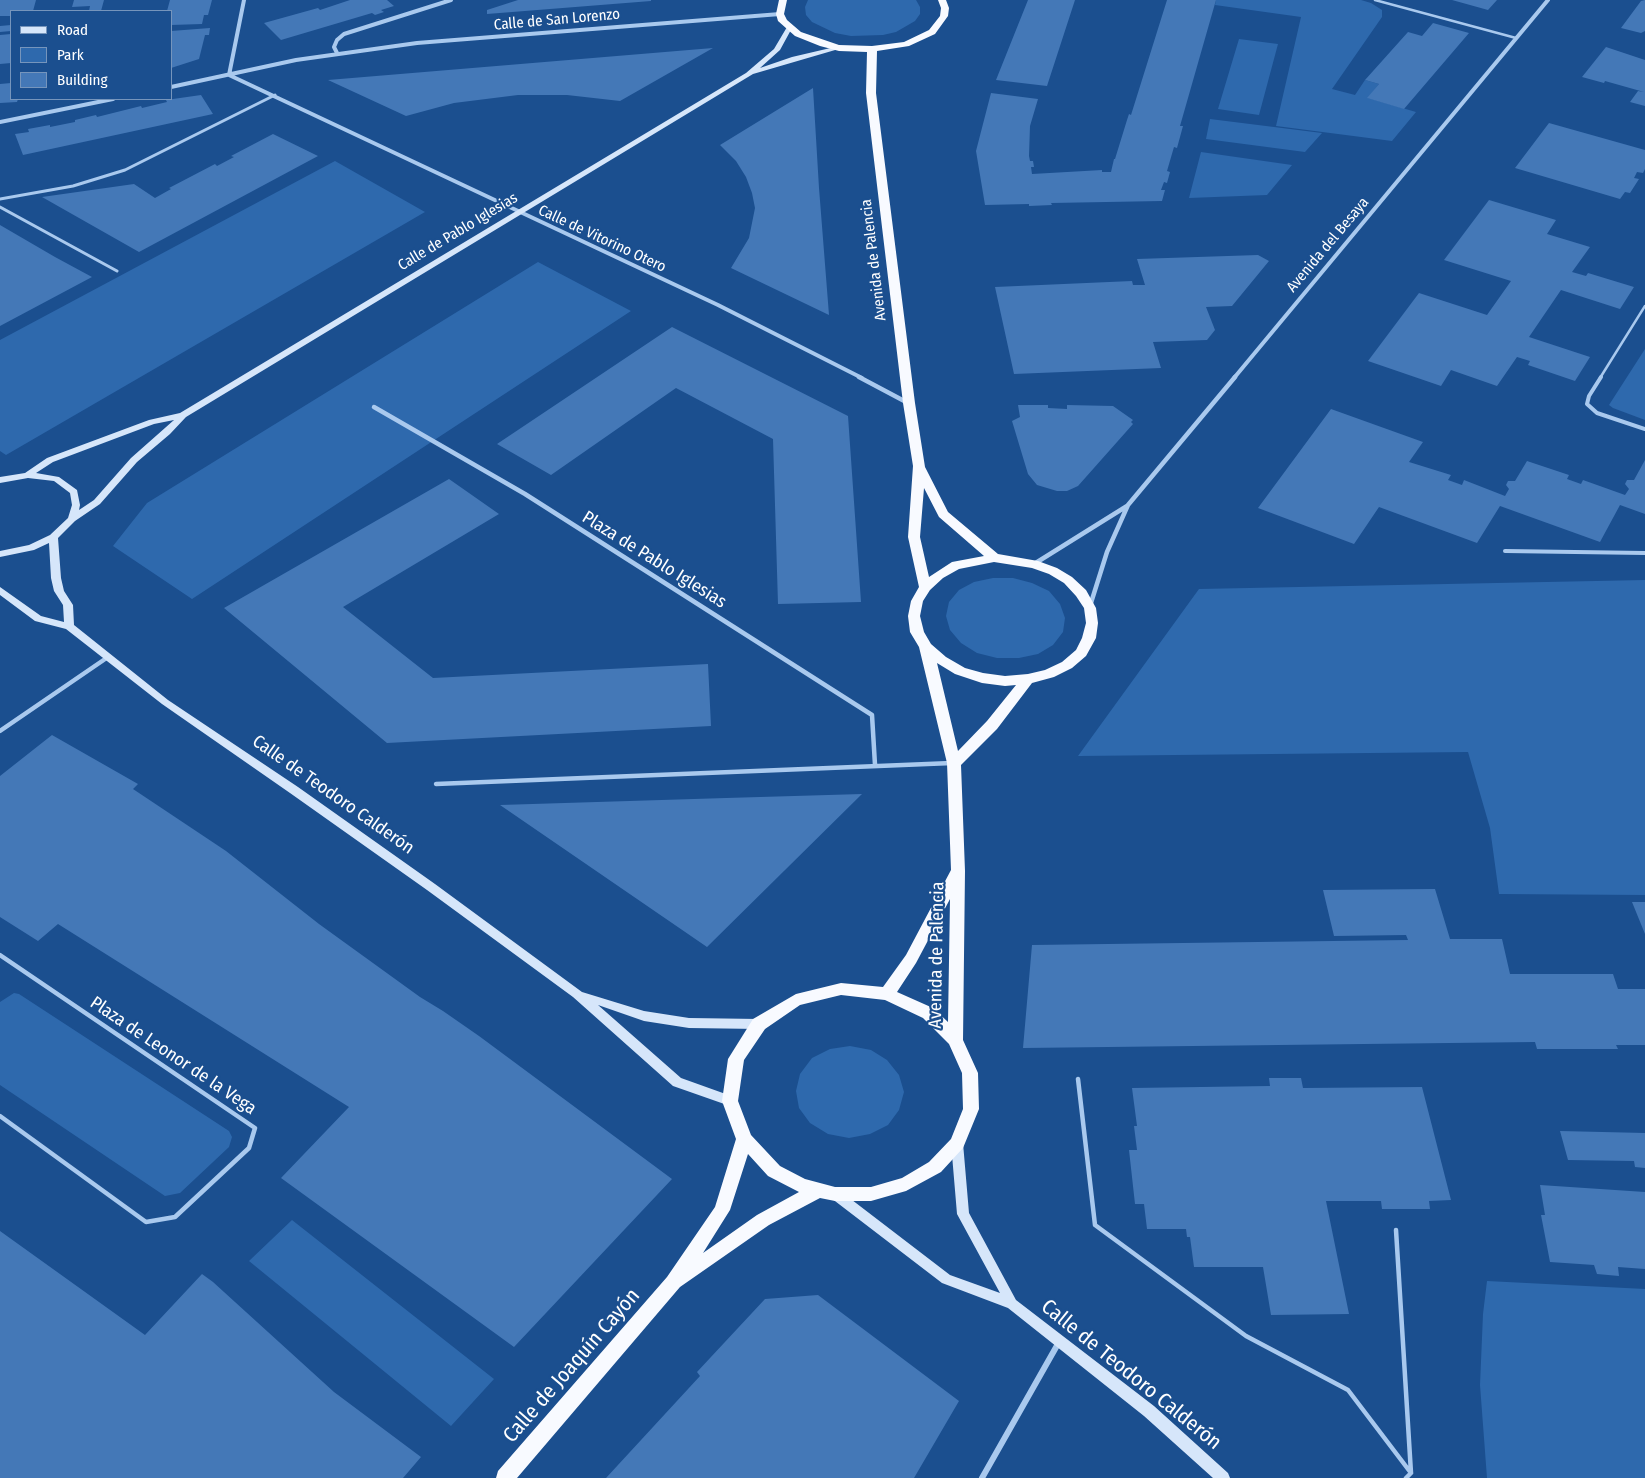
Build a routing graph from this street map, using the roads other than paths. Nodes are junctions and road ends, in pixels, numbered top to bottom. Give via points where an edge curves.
1 (244, 0) edge
2 (451, 0) edge
3 (783, 0) edge
4 (952, 0) edge
5 (1375, 0) edge
6 (1548, 0) edge
7 (943, 4) edge
8 (780, 14) junction
9 (789, 28) junction
10 (1516, 38) junction
11 (839, 48) junction
12 (872, 49) junction
13 (337, 53) junction
14 (748, 74) junction
15 (228, 76) junction
16 (172, 87) edge
17 (274, 95) junction
18 (109, 100) edge
19 (0, 122) edge
20 (0, 199) edge
21 (0, 206) edge
22 (517, 212) junction
23 (117, 271) dead end
24 (1645, 306) edge
25 (909, 403) junction
26 (374, 408) dead end
27 (183, 415) junction
28 (1645, 428) edge
29 (919, 466) junction
30 (28, 475) junction
31 (0, 480) edge
32 (1128, 506) junction
33 (72, 519) junction
34 (53, 537) junction
35 (1506, 551) dead end
36 (1645, 553) edge
37 (0, 554) edge
38 (994, 558) junction
39 (1034, 564) junction
40 (925, 587) junction
41 (0, 590) edge
42 (1090, 608) junction
43 (69, 626) junction
44 (926, 647) junction
45 (108, 657) junction
46 (1028, 679) junction
47 (0, 731) edge
48 (954, 763) junction
49 (875, 765) junction
50 (436, 784) dead end
51 (958, 871) junction
52 (0, 955) edge
53 (577, 994) junction
54 (887, 994) junction
55 (759, 1024) junction
56 (955, 1040) junction
57 (1078, 1079) dead end
58 (730, 1101) junction
59 (0, 1116) edge
60 (744, 1139) junction
61 (957, 1143) junction
62 (827, 1192) junction
63 (1396, 1230) dead end
64 (673, 1283) junction
65 (1012, 1304) junction
66 (1059, 1341) junction
67 (1411, 1473) junction
68 (505, 1478) edge
69 (982, 1478) edge
70 (1223, 1478) edge
71 (1406, 1478) edge

1 - 15 street
2 - 13 street via 344,34 334,47
3 - 8 highway
4 - 7 highway
5 - 10 lane
6 - 10 street, Avenida del Besaya
7 - 12 highway via 944,16 940,24 920,39
8 - 9 highway
8 - 13 street, Calle de San Lorenzo via 427,42
9 - 11 highway via 809,40
9 - 14 main road, Calle de Pablo Iglesias via 777,50
10 - 32 street, Avenida del Besaya
11 - 12 highway
11 - 14 main road, Calle de Pablo Iglesias
12 - 25 highway, Avenida de Palencia via 871,93
13 - 15 street, Calle de San Lorenzo
14 - 22 main road, Calle de Pablo Iglesias
15 - 16 street, Calle de San Lorenzo
15 - 17 street, Calle de Vitorino Otero
17 - 20 street via 126,170 72,186
17 - 22 street, Calle de Vitorino Otero
18 - 19 street
21 - 23 street
22 - 25 street, Calle de Vitorino Otero via 718,305
22 - 27 main road, Calle de Pablo Iglesias
24 - 28 lane via 1587,404 1597,413
25 - 29 highway, Avenida de Palencia
26 - 49 street, Plaza de Pablo Iglesias via 525,494 872,715
27 - 30 main road, Calle de Pablo Iglesias via 152,422 50,460
27 - 33 main road, Calle de Pablo Iglesias via 134,460 97,502
29 - 38 highway, Avenida de Palencia via 943,514
29 - 40 highway, Avenida de Palencia via 914,537
30 - 31 main road
30 - 33 main road via 48,477 74,492 76,505
32 - 39 street, Avenida del Besaya
32 - 42 street, Avenida del Besaya via 1107,552
33 - 34 main road, Calle de Pablo Iglesias
34 - 37 main road, Calle de Pablo Iglesias via 31,548
34 - 43 main road via 56,578 59,591 68,605
35 - 36 lane
38 - 39 highway
38 - 40 highway via 956,566
39 - 42 highway via 1068,580
40 - 44 highway via 917,601 914,616 917,632
41 - 43 main road, Calle de Teodoro Calderón via 38,619
42 - 46 highway via 1090,638 1082,653 1049,674
43 - 45 main road, Calle de Teodoro Calderón
44 - 46 highway via 941,660 974,676 1005,681
44 - 48 highway, Avenida de Palencia
45 - 47 street
45 - 53 main road, Calle de Teodoro Calderón via 165,702 310,801
46 - 48 highway via 992,725
48 - 49 street
48 - 51 highway, Avenida de Palencia
49 - 50 street
51 - 54 highway, Avenida de Palencia via 911,959
51 - 56 highway, Avenida de Palencia
52 - 59 lane, Plaza de Leonor de la Vega via 255,1128 249,1148 175,1217 146,1222
53 - 55 main road, Calle de Teodoro Calderón via 644,1016 689,1023
53 - 58 main road, Calle de Teodoro Calderón via 677,1082
54 - 55 highway via 841,989 796,1000
54 - 56 highway via 928,1014
55 - 58 highway via 736,1059
56 - 61 highway via 970,1073 971,1109
57 - 67 lane via 1095,1225 1246,1336 1348,1390
58 - 60 highway
60 - 62 highway via 774,1171 802,1186
60 - 64 highway, Calle de Joaquín Cayón via 722,1210
61 - 62 highway via 935,1166 906,1184 871,1194
61 - 65 main road, Calle de Teodoro Calderón via 963,1214
62 - 64 highway, Calle de Joaquín Cayón via 763,1220
62 - 65 main road, Calle de Teodoro Calderón via 946,1279
63 - 67 lane
64 - 68 highway, Calle de Joaquín Cayón
65 - 66 main road, Calle de Teodoro Calderón
66 - 69 street
66 - 70 main road, Calle de Teodoro Calderón via 1149,1411
67 - 71 lane

